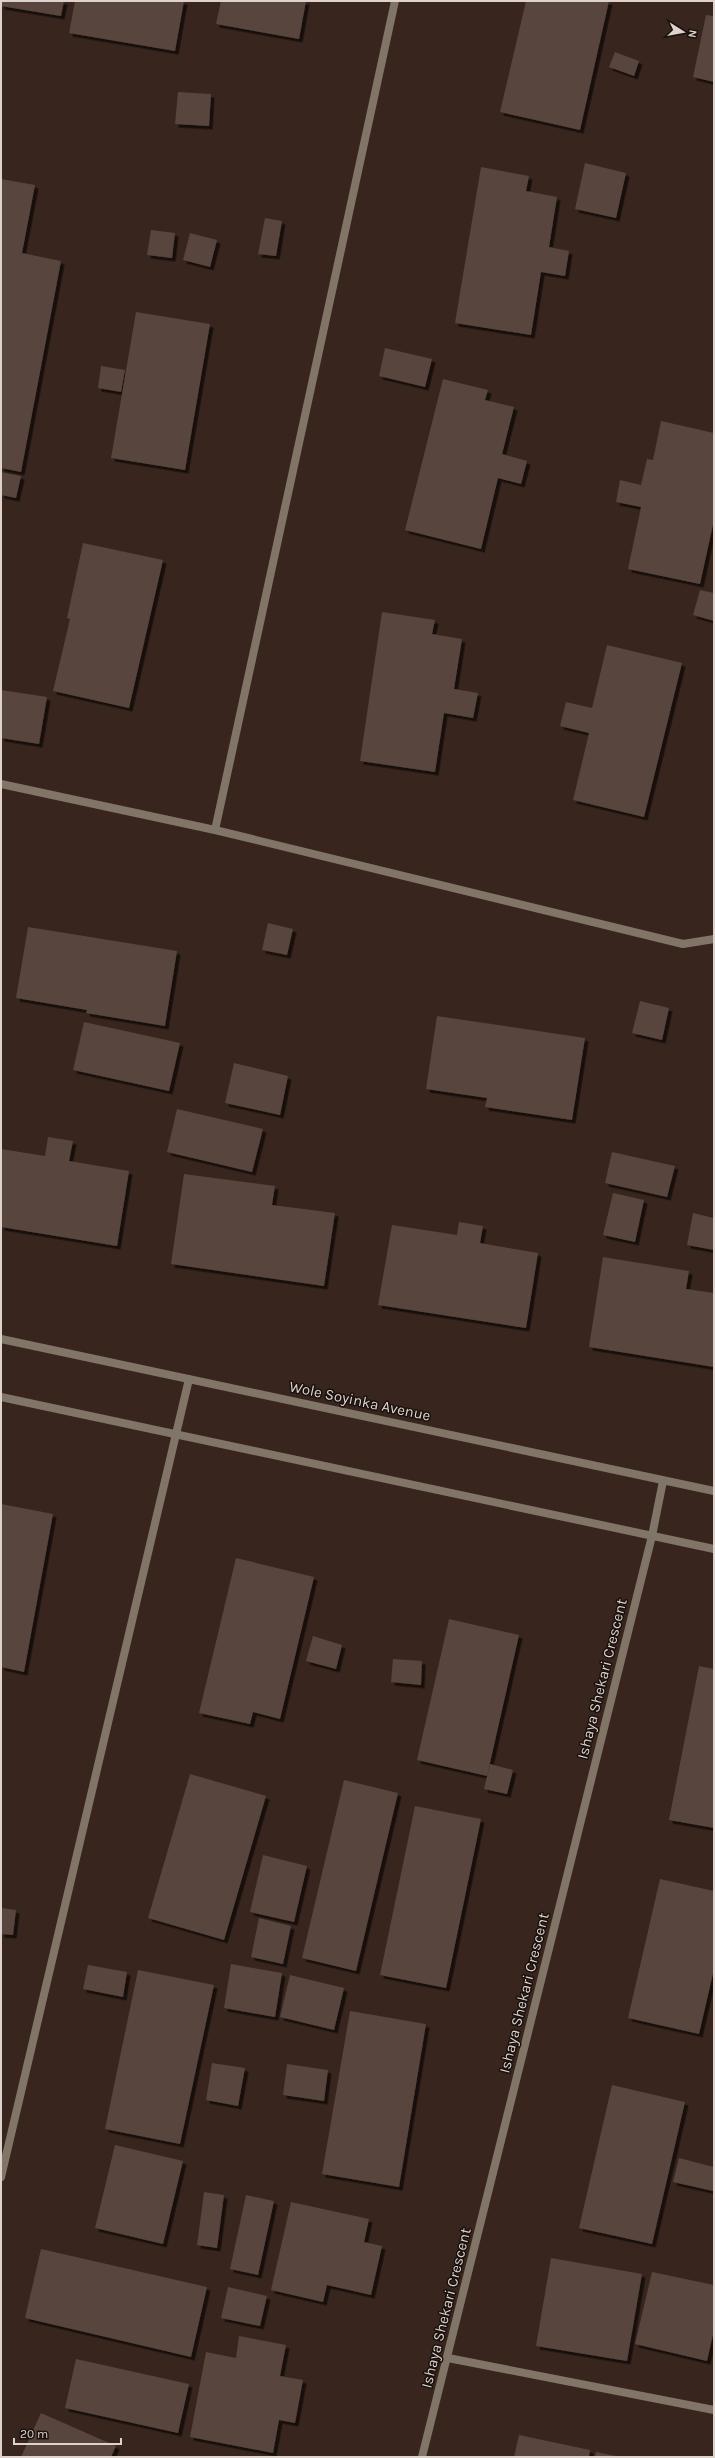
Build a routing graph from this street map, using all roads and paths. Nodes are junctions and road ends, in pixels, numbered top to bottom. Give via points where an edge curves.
1 (395, 1) edge
2 (1, 784) edge
3 (215, 830) junction
4 (714, 938) edge
5 (1, 1339) edge
6 (189, 1379) junction
7 (1, 1397) edge
8 (176, 1436) junction
9 (663, 1481) junction
10 (714, 1492) edge
11 (652, 1536) junction
12 (714, 1549) edge
13 (1, 2177) edge
14 (448, 2358) junction
15 (714, 2410) edge
16 (422, 2457) edge

1 - 3 street
2 - 3 street
3 - 4 street via 684,944
5 - 6 street, Wole Soyinka Avenue
6 - 8 street
6 - 9 street, Wole Soyinka Avenue
7 - 8 street
8 - 11 street
8 - 13 street
9 - 10 street, Wole Soyinka Avenue
9 - 11 street, Ishaya Shekari Crescent
11 - 12 street
11 - 14 street, Ishaya Shekari Crescent
14 - 15 street
14 - 16 street, Ishaya Shekari Crescent

